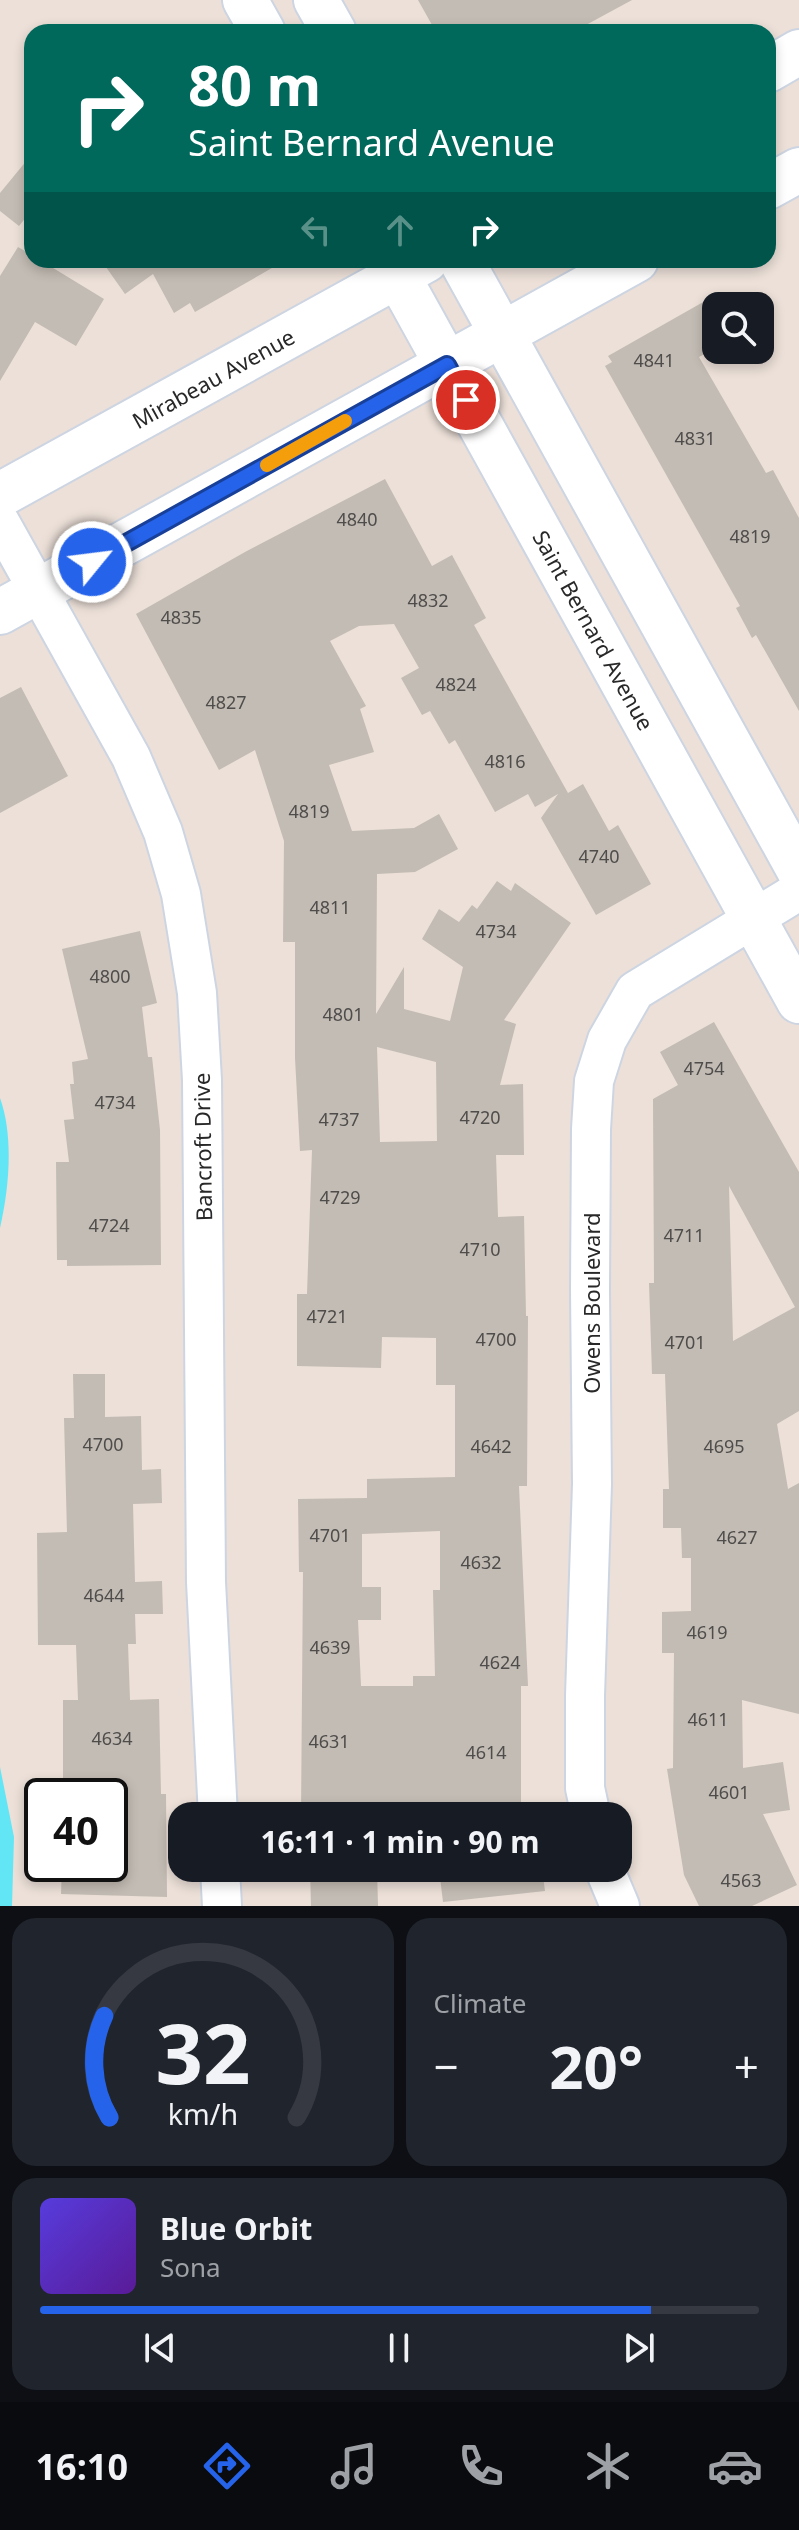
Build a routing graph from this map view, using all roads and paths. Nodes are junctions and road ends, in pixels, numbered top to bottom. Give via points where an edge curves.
1 (245, 0) edge
2 (316, 0) edge
3 (258, 24) edge
4 (330, 24) edge
5 (799, 52) edge
6 (776, 65) edge
7 (799, 170) edge
8 (776, 183) edge
9 (399, 268) edge
10 (405, 268) edge
11 (466, 268) edge
12 (622, 268) edge
13 (503, 334) junction
14 (447, 365) junction
15 (0, 495) edge
16 (0, 522) edge
17 (38, 592) junction
18 (0, 612) edge
19 (799, 870) edge
20 (799, 891) edge
21 (753, 917) junction
22 (799, 1001) edge
23 (217, 1802) edge
24 (588, 1802) edge
25 (221, 1882) edge
26 (610, 1882) edge
27 (222, 1906) edge
28 (620, 1906) edge

1 - 3 main road
2 - 4 main road
5 - 6 main road
7 - 8 main road
9 - 15 main road, Mirabeau Avenue
10 - 14 main road, Saint Bernard Avenue
11 - 13 main road
12 - 13 main road
13 - 14 main road
13 - 19 main road
14 - 17 main road
14 - 21 main road, Saint Bernard Avenue
16 - 17 street, Bancroft Drive
17 - 18 main road
17 - 23 street, Bancroft Drive via 131,757 163,832 181,894 197,993 206,1582
20 - 21 street, Owens Boulevard
21 - 22 main road, Saint Bernard Avenue
21 - 24 street, Owens Boulevard via 635,991 607,1040 594,1081
25 - 27 street
26 - 28 street

